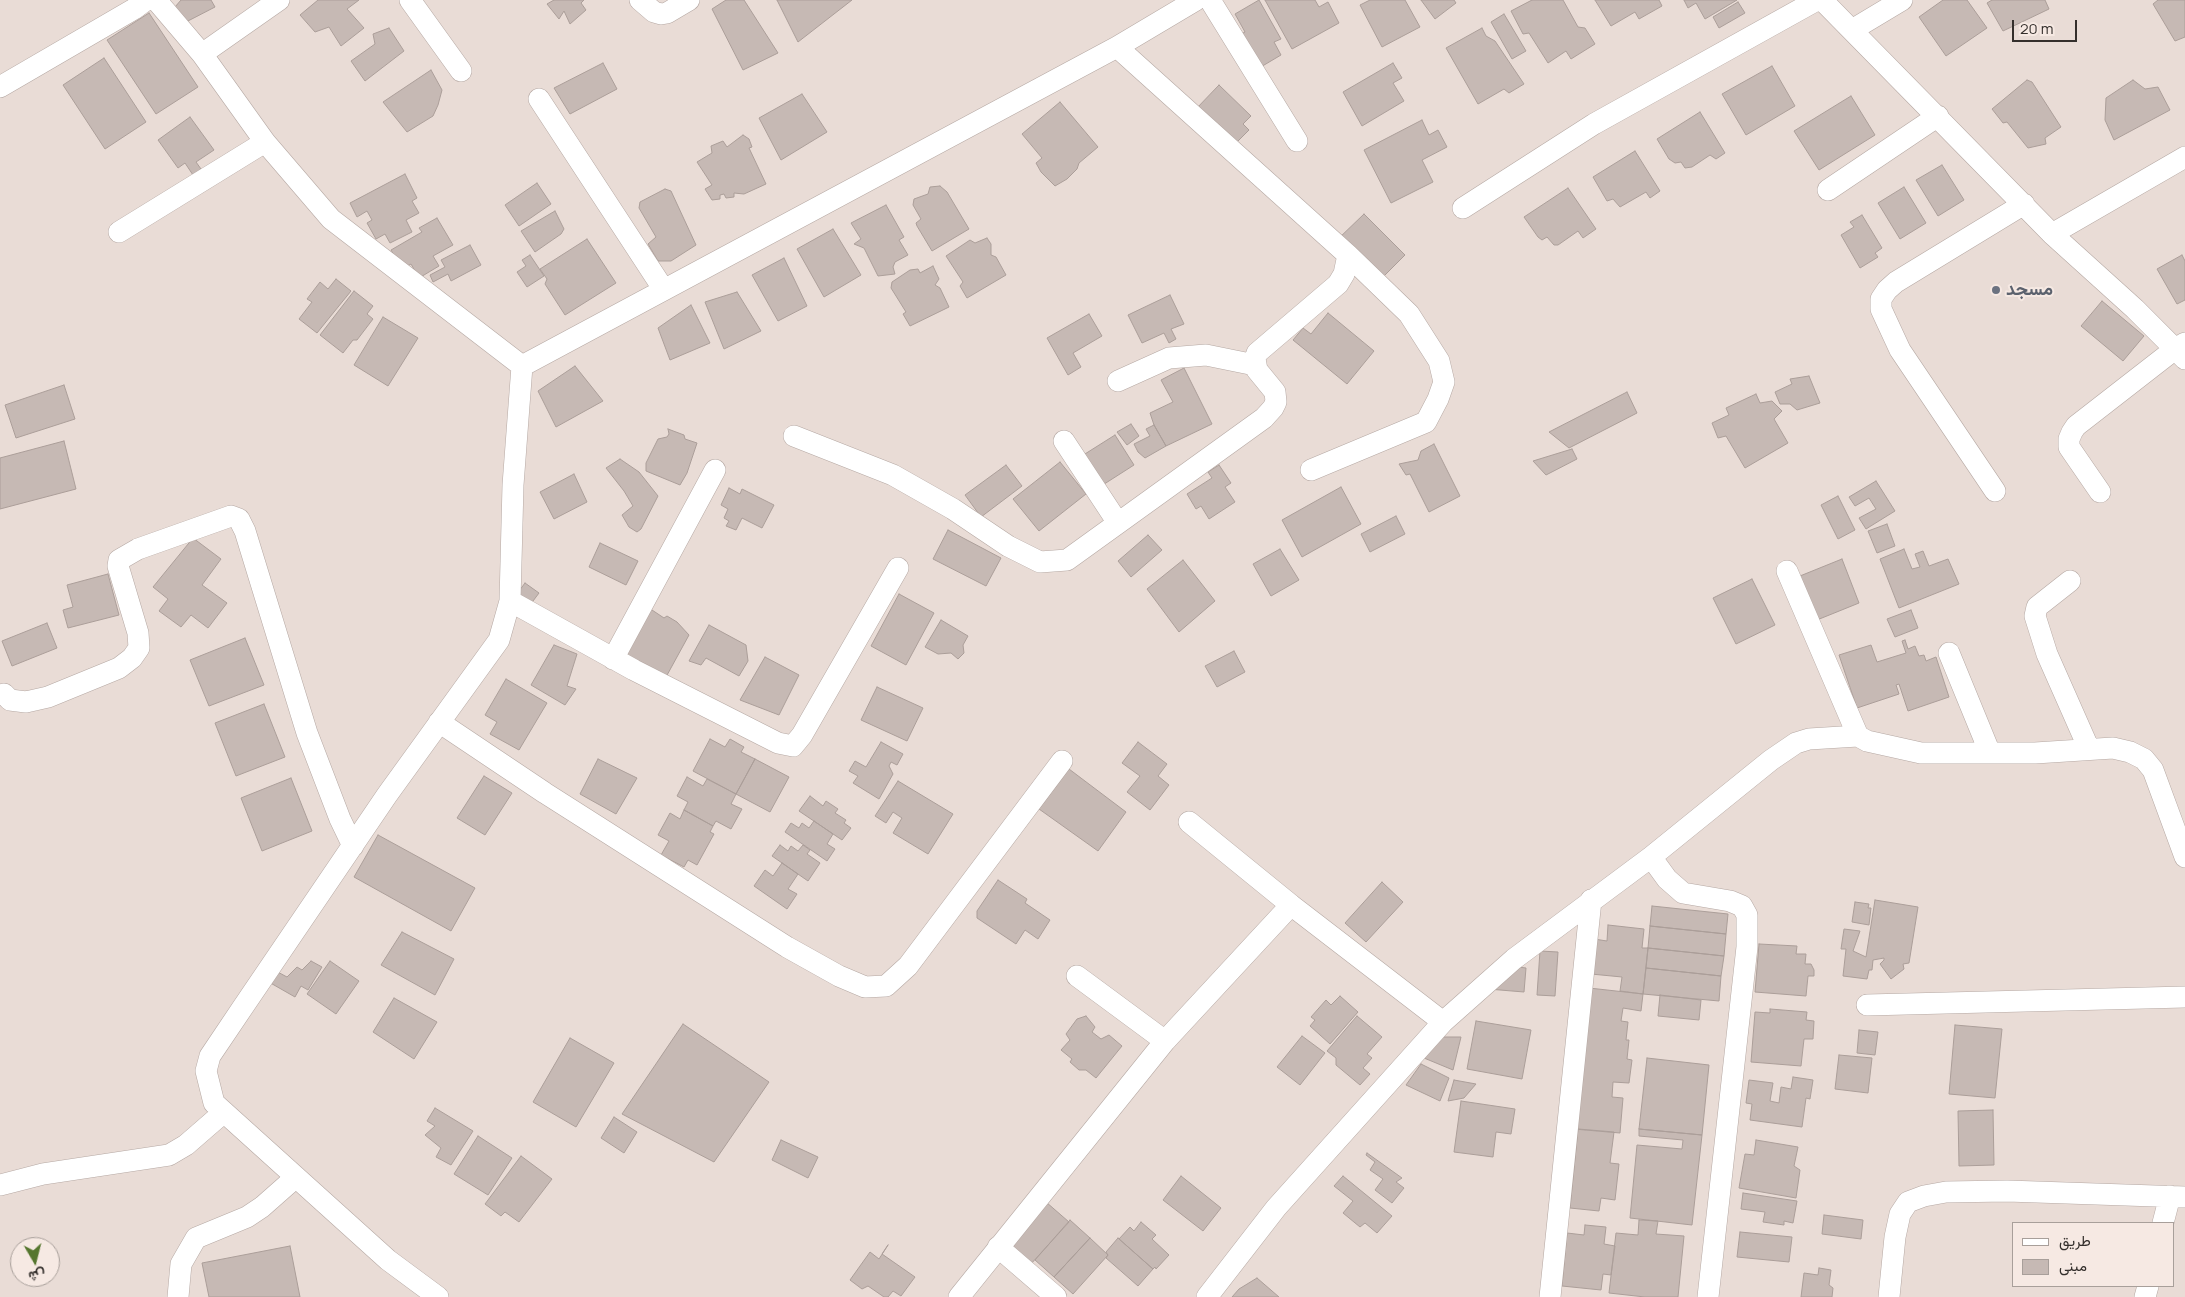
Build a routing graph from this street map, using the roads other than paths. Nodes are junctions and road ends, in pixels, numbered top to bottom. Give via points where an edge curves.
1 (146, 0) edge
2 (156, 0) edge
3 (279, 0) edge
4 (410, 0) edge
5 (640, 0) edge
6 (690, 0) edge
7 (1196, 0) edge
8 (1210, 0) edge
9 (1817, 0) edge
10 (1822, 0) edge
11 (1902, 0) edge
12 (1852, 30) junction
13 (1116, 48) junction
14 (202, 54) junction
15 (461, 71) dead end
16 (0, 87) edge
17 (539, 98) dead end
18 (1938, 116) junction
19 (1297, 141) dead end
20 (264, 142) junction
21 (2185, 157) edge
22 (1828, 190) dead end
23 (2024, 204) junction
24 (1463, 208) dead end
25 (119, 232) dead end
26 (2052, 234) junction
27 (1348, 255) junction
28 (664, 290) junction
29 (2182, 350) edge
30 (1255, 365) junction
31 (522, 366) junction
32 (1118, 381) dead end
33 (794, 436) dead end
34 (1064, 441) dead end
35 (715, 470) dead end
36 (1311, 470) dead end
37 (1995, 491) dead end
38 (2100, 492) dead end
39 (1118, 523) junction
40 (898, 568) dead end
41 (1787, 571) dead end
42 (2070, 581) dead end
43 (510, 601) junction
44 (1948, 653) dead end
45 (613, 659) junction
46 (4, 694) dead end
47 (439, 722) junction
48 (1858, 736) junction
49 (2089, 749) junction
50 (1990, 753) junction
51 (1062, 761) dead end
52 (1189, 822) dead end
53 (353, 846) junction
54 (1651, 857) junction
55 (2185, 857) edge
56 (1591, 900) junction
57 (1291, 905) junction
58 (1077, 976) dead end
59 (2185, 997) edge
60 (1868, 1005) dead end
61 (1443, 1022) junction
62 (1165, 1041) junction
63 (224, 1112) junction
64 (296, 1177) junction
65 (0, 1185) edge
66 (2177, 1196) edge
67 (2164, 1222) edge
68 (998, 1247) junction
69 (178, 1297) edge
70 (438, 1297) edge
71 (959, 1297) edge
72 (1056, 1297) edge
73 (1207, 1297) edge
74 (1550, 1297) edge
75 (1708, 1297) edge
76 (1889, 1297) edge

1 - 16 street
2 - 14 street
3 - 14 street
4 - 15 street
5 - 6 street via 661,14
7 - 13 street
8 - 19 street
9 - 24 street via 1594,124
10 - 12 street
11 - 12 street
12 - 18 street
13 - 27 street
13 - 28 street
14 - 20 street
17 - 28 street
18 - 22 street
18 - 23 street
20 - 25 street
20 - 31 street via 331,219
21 - 26 street
23 - 26 street
23 - 37 street via 1896,282 1881,300 1881,309 1900,350
26 - 29 street
27 - 30 street via 1338,284 1266,344 1257,353
27 - 36 street via 1409,314 1439,361 1444,382 1426,422
28 - 31 street
29 - 38 street via 2076,426 2069,439 2069,447
30 - 32 street via 1206,355 1169,358
30 - 39 street via 1275,392 1273,408 1264,418
31 - 43 street via 513,485
33 - 39 street via 893,475 953,509 1008,546 1040,562 1067,560
34 - 39 street
35 - 45 street
40 - 45 street via 793,746 778,743
41 - 48 street
42 - 49 street via 2037,607 2035,616 2047,654
43 - 45 street
43 - 47 street via 499,640
44 - 50 street
46 - 53 street via 10,700 26,702 48,697 119,668 139,648 119,560 138,549 231,516 238,519 243,524 307,733
47 - 51 street via 787,947 865,987 886,986 908,966
47 - 53 street
48 - 50 street via 1921,753
48 - 54 street via 1818,738 1796,743
49 - 50 street
49 - 55 street via 2113,748 2144,759 2153,770
52 - 57 street
53 - 63 street via 210,1056 206,1071 210,1090 214,1103
54 - 56 street
54 - 75 street via 1667,879 1683,893 1742,906 1747,916 1747,948
56 - 61 street via 1514,959
56 - 74 street
57 - 61 street
57 - 62 street
58 - 62 street
59 - 60 street
61 - 73 street via 1276,1208
62 - 68 street
63 - 64 street
63 - 65 street via 186,1145 169,1155 43,1174
64 - 69 street via 247,1217 196,1238 181,1264
64 - 70 street via 388,1260
66 - 67 street
66 - 76 street via 1990,1192 1946,1192 1924,1196 1908,1202 1900,1214
68 - 71 street
68 - 72 street

